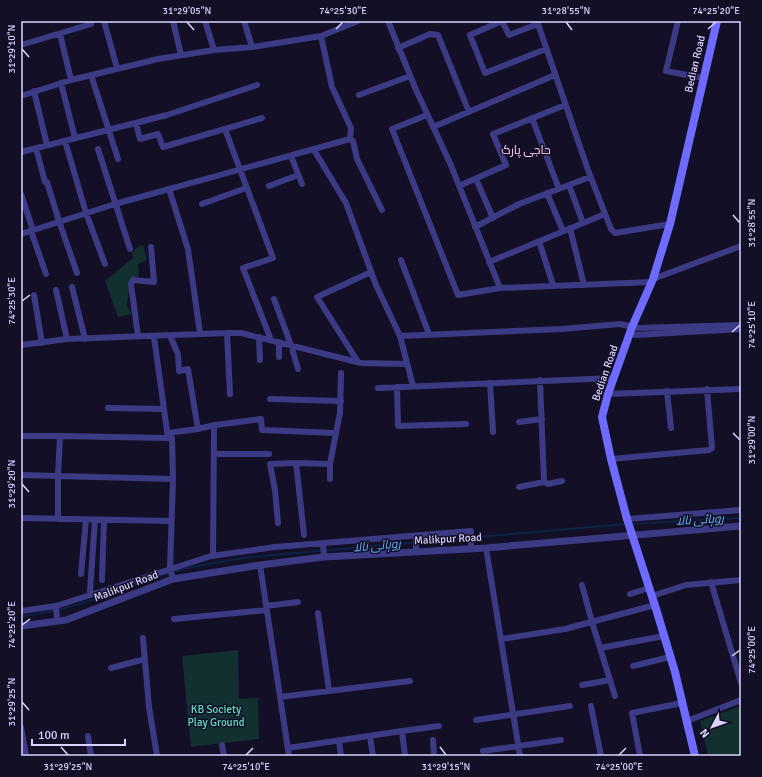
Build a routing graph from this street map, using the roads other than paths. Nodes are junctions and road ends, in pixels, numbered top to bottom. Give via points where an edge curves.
1 (104, 21) edge
2 (173, 21) edge
3 (205, 21) edge
4 (244, 21) edge
5 (358, 21) edge
6 (388, 21) edge
7 (502, 21) edge
8 (678, 21) edge
9 (717, 21) edge
10 (350, 22) edge
11 (537, 23) edge
12 (92, 24) dead end
13 (60, 34) junction
14 (321, 36) junction
15 (21, 45) edge
16 (252, 47) junction
17 (398, 48) junction
18 (546, 49) junction
19 (214, 50) junction
20 (181, 55) junction
21 (117, 68) junction
22 (91, 75) junction
23 (554, 75) junction
24 (410, 76) junction
25 (702, 78) junction
26 (71, 80) junction
27 (61, 83) junction
28 (257, 85) dead end
29 (34, 91) junction
30 (359, 95) dead end
31 (21, 96) edge
32 (565, 105) junction
33 (469, 112) junction
34 (427, 114) junction
35 (262, 118) dead end
36 (532, 118) junction
37 (136, 123) junction
38 (433, 127) junction
39 (225, 129) junction
40 (109, 130) junction
41 (75, 138) junction
42 (350, 139) junction
43 (65, 141) junction
44 (47, 145) junction
45 (36, 148) junction
46 (98, 149) dead end
47 (314, 150) junction
48 (21, 152) edge
49 (291, 156) junction
50 (118, 159) dead end
51 (240, 171) junction
52 (298, 175) junction
53 (590, 177) junction
54 (476, 179) junction
55 (302, 184) dead end
56 (569, 185) junction
57 (269, 186) dead end
58 (459, 186) junction
59 (246, 188) junction
60 (169, 189) junction
61 (559, 189) junction
62 (547, 193) junction
63 (21, 194) edge
64 (115, 204) junction
65 (202, 204) dead end
66 (382, 210) dead end
67 (86, 213) junction
68 (605, 214) junction
69 (493, 218) junction
70 (58, 222) junction
71 (583, 223) junction
72 (670, 224) junction
73 (475, 227) junction
74 (570, 228) junction
75 (32, 231) junction
76 (563, 232) junction
77 (21, 234) edge
78 (539, 241) junction
79 (741, 246) edge
80 (151, 248) dead end
81 (130, 249) dead end
82 (401, 260) dead end
83 (489, 262) junction
84 (105, 264) dead end
85 (371, 272) junction
86 (77, 273) dead end
87 (46, 274) dead end
88 (653, 280) junction
89 (553, 285) junction
90 (584, 285) junction
91 (72, 287) dead end
92 (500, 288) junction
93 (56, 290) dead end
94 (34, 295) dead end
95 (274, 299) dead end
96 (741, 325) edge
97 (741, 329) edge
98 (631, 330) junction
99 (672, 330) junction
100 (200, 333) junction
101 (227, 333) junction
102 (429, 334) junction
103 (138, 336) junction
104 (170, 336) junction
105 (400, 336) junction
106 (154, 337) junction
107 (259, 338) junction
108 (67, 339) junction
109 (85, 339) junction
110 (271, 340) junction
111 (279, 342) junction
112 (42, 343) junction
113 (21, 345) edge
114 (291, 345) junction
115 (280, 357) dead end
116 (260, 360) dead end
117 (358, 362) junction
118 (407, 364) junction
119 (298, 369) dead end
120 (341, 373) dead end
121 (614, 378) junction
122 (540, 380) junction
123 (490, 383) junction
124 (397, 386) junction
125 (413, 386) junction
126 (378, 388) dead end
127 (741, 389) edge
128 (707, 390) junction
129 (667, 391) junction
130 (230, 394) dead end
131 (608, 394) junction
132 (270, 399) dead end
133 (341, 401) junction
134 (108, 408) dead end
135 (164, 409) junction
136 (542, 419) junction
137 (519, 422) dead end
138 (466, 424) dead end
139 (214, 427) junction
140 (671, 428) dead end
141 (198, 429) junction
142 (493, 432) dead end
143 (336, 433) junction
144 (168, 435) junction
145 (21, 436) edge
146 (60, 436) junction
147 (214, 454) junction
148 (269, 454) dead end
149 (611, 459) junction
150 (296, 464) junction
151 (330, 464) junction
152 (21, 475) edge
153 (58, 476) junction
154 (173, 479) junction
155 (330, 479) dead end
156 (562, 481) dead end
157 (544, 482) junction
158 (519, 487) dead end
159 (741, 510) edge
160 (21, 518) edge
161 (58, 519) junction
162 (86, 520) junction
163 (95, 520) junction
164 (104, 520) junction
165 (171, 521) junction
166 (627, 521) junction
167 (278, 523) dead end
168 (741, 526) edge
169 (631, 533) junction
170 (304, 535) dead end
171 (416, 538) junction
172 (323, 545) junction
173 (471, 546) junction
174 (486, 548) junction
175 (416, 549) junction
176 (324, 555) junction
177 (213, 556) junction
178 (260, 565) junction
179 (170, 568) junction
180 (81, 574) dead end
181 (173, 578) junction
182 (102, 580) dead end
183 (741, 580) edge
184 (711, 582) junction
185 (582, 585) dead end
186 (90, 591) dead end
187 (651, 592) junction
188 (630, 594) dead end
189 (298, 602) dead end
190 (655, 605) junction
191 (266, 608) junction
192 (21, 611) edge
193 (56, 613) junction
194 (318, 613) dead end
195 (174, 619) dead end
196 (592, 622) junction
197 (21, 626) edge
198 (664, 636) junction
199 (143, 638) dead end
200 (502, 639) junction
201 (600, 648) junction
202 (670, 657) junction
203 (145, 659) junction
204 (633, 666) dead end
205 (111, 668) dead end
206 (610, 680) junction
207 (410, 681) dead end
208 (741, 683) edge
209 (582, 685) dead end
210 (329, 690) junction
211 (615, 696) dead end
212 (280, 697) junction
213 (741, 700) edge
214 (682, 703) junction
215 (570, 706) dead end
216 (592, 706) dead end
217 (514, 715) junction
218 (476, 720) dead end
219 (687, 721) junction
220 (439, 726) dead end
221 (21, 727) edge
222 (402, 731) junction
223 (88, 736) dead end
224 (370, 736) junction
225 (433, 740) dead end
226 (561, 740) dead end
227 (339, 741) junction
228 (222, 745) dead end
229 (518, 746) junction
230 (288, 748) junction
231 (484, 751) dead end
232 (26, 756) edge
233 (91, 756) edge
234 (157, 756) edge
235 (224, 756) edge
236 (289, 756) edge
237 (342, 756) edge
238 (373, 756) edge
239 (405, 756) edge
240 (434, 756) edge
241 (520, 756) edge
242 (601, 756) edge
243 (640, 756) edge
244 (695, 756) edge

1 - 21 street
2 - 20 street
3 - 19 street
4 - 16 street
5 - 10 street
6 - 17 street
7 - 11 street via 509,35
7 - 18 street via 470,36 485,73
8 - 25 street via 666,71
9 - 25 main road, Bedian Road
10 - 14 street
11 - 18 street
12 - 13 street
13 - 15 street
13 - 26 street
14 - 16 street
14 - 42 street via 332,87 351,128
16 - 19 street
17 - 24 street
17 - 33 street via 430,34 438,36
18 - 23 street
19 - 20 street
20 - 21 street
21 - 22 street
22 - 26 street
22 - 40 street
23 - 32 street
23 - 33 street
24 - 30 street
24 - 34 street
25 - 72 main road, Bedian Road
26 - 27 street
27 - 29 street
27 - 41 street
28 - 37 street
29 - 31 street
29 - 44 street
32 - 36 street
32 - 53 street
33 - 38 street
34 - 38 street
34 - 92 street via 392,129 458,296
35 - 39 street
36 - 54 street via 493,134 506,165
36 - 61 street
37 - 39 street via 140,139 158,134 163,147
37 - 40 street
38 - 58 street
39 - 51 street
40 - 41 street
40 - 50 street
41 - 43 street
42 - 47 street
42 - 66 street
43 - 44 street
43 - 67 street
44 - 45 street
45 - 48 street
45 - 70 street
46 - 64 street
47 - 49 street
47 - 85 street via 346,202
49 - 51 street
49 - 52 street
51 - 59 street
51 - 60 street
52 - 55 street
52 - 57 street
53 - 56 street
53 - 68 street
54 - 58 street
54 - 69 street
56 - 61 street
56 - 71 street
58 - 73 street
59 - 65 street
59 - 110 street via 273,258 243,268
60 - 64 street
60 - 100 street via 188,249
61 - 62 street
62 - 69 street
62 - 76 street
63 - 75 street
64 - 67 street
64 - 81 street
67 - 70 street
67 - 84 street
68 - 71 street
68 - 72 street via 615,233
69 - 73 street
70 - 75 street
70 - 86 street
71 - 74 street
72 - 88 main road, Bedian Road
73 - 83 street
74 - 76 street
74 - 90 street
75 - 77 street
75 - 87 street
76 - 78 street
78 - 83 street
78 - 89 street
79 - 88 street
80 - 103 street via 154,282 133,280 131,284
82 - 102 street
83 - 92 street
85 - 105 street
85 - 117 street via 316,297
88 - 90 street
88 - 98 main road, Bedian Road
89 - 90 street
89 - 92 street
91 - 109 street
93 - 108 street
94 - 112 street
95 - 114 street
96 - 99 street
97 - 99 street
98 - 99 street
98 - 102 street via 620,324
98 - 121 main road, Bedian Road
100 - 101 street
100 - 104 street
101 - 107 street
101 - 130 street
102 - 105 street
103 - 106 street
103 - 109 street
104 - 106 street
104 - 141 street via 178,354 179,371 188,369
105 - 118 street
106 - 135 street
107 - 110 street
107 - 116 street
108 - 109 street
108 - 112 street
110 - 111 street
111 - 114 street
111 - 115 street
112 - 113 street
114 - 117 street
114 - 119 street
117 - 118 street
118 - 125 street
120 - 133 street
121 - 122 street
121 - 131 main road, Bedian Road
122 - 123 street
122 - 136 street
123 - 125 street
123 - 142 street
124 - 125 street
124 - 126 street
124 - 138 street via 398,426
127 - 128 street
128 - 129 street
128 - 149 street via 714,444 712,448
129 - 131 street
129 - 140 street
131 - 149 main road, Bedian Road via 602,417
132 - 133 street
133 - 143 street
134 - 135 street
135 - 144 street
136 - 137 street
136 - 157 street
139 - 141 street
139 - 143 street via 261,420 262,430
139 - 147 street
141 - 144 street
143 - 151 street
144 - 146 street
144 - 154 street via 172,438
145 - 146 street
146 - 153 street
147 - 148 street
147 - 177 street
149 - 166 main road, Bedian Road
150 - 151 street
150 - 167 street via 270,464
150 - 170 street
151 - 155 street
152 - 153 street
153 - 154 street
153 - 161 street
154 - 165 street
156 - 157 street via 548,484
157 - 158 street
159 - 166 street
160 - 161 street
161 - 162 street
162 - 163 street
162 - 180 street
163 - 164 street
163 - 186 street
164 - 165 street
164 - 182 street
165 - 179 street
166 - 169 main road, Bedian Road
168 - 169 street, Malikpur Road
169 - 174 street, Malikpur Road
169 - 187 main road, Bedian Road
171 - 172 street
171 - 173 street via 471,531
171 - 175 street
172 - 176 street
172 - 177 street via 275,547
173 - 174 street, Malikpur Road
173 - 175 street, Malikpur Road
174 - 200 street
175 - 176 street, Malikpur Road
176 - 178 street, Malikpur Road
177 - 179 street
178 - 181 street, Malikpur Road
178 - 191 street
179 - 181 street
179 - 193 street
181 - 193 street, Malikpur Road via 66,620
183 - 184 street
184 - 187 street
184 - 208 street
185 - 196 street
187 - 188 street
187 - 190 main road, Bedian Road
189 - 191 street
190 - 196 street
190 - 198 main road, Bedian Road
191 - 195 street
191 - 212 street
192 - 193 street
193 - 197 street, Malikpur Road
194 - 210 street
196 - 200 street via 565,630
196 - 201 street
198 - 201 street
198 - 202 main road, Bedian Road
199 - 203 street
200 - 217 street
201 - 206 street
202 - 204 street
202 - 214 main road, Bedian Road
203 - 205 street
203 - 234 street
206 - 209 street
206 - 211 street
207 - 210 street
210 - 212 street
212 - 230 street
213 - 219 street
214 - 219 main road, Bedian Road
214 - 243 street via 632,713
215 - 217 street
216 - 242 street
217 - 218 street
217 - 229 street
219 - 244 main road, Bedian Road
220 - 222 street
221 - 232 street
222 - 224 street
222 - 239 street
223 - 233 street
224 - 227 street
224 - 238 street
225 - 240 street
226 - 229 street
227 - 230 street
227 - 237 street
228 - 235 street
229 - 231 street
229 - 241 street
230 - 236 street

